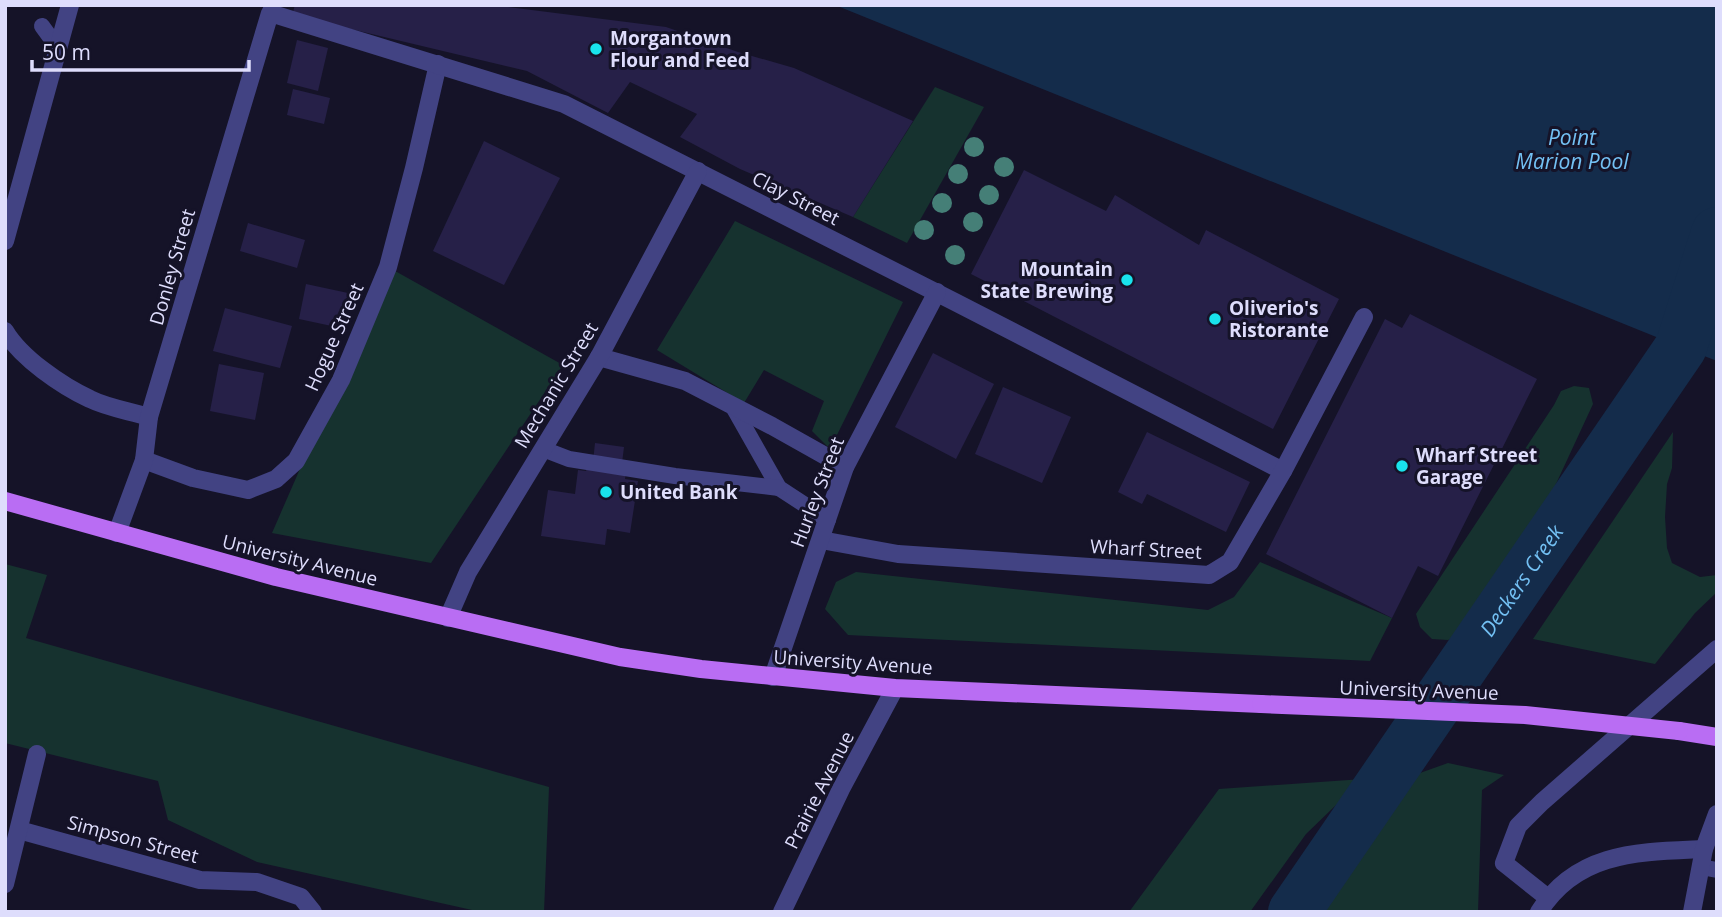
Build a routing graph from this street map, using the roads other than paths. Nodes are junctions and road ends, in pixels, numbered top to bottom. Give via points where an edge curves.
1 (69, 5) edge
2 (270, 13) joint
3 (42, 26) dead end
4 (58, 48) junction
5 (438, 64) junction
6 (698, 171) junction
7 (5, 241) edge
8 (937, 292) junction
9 (1364, 317) dead end
10 (5, 331) edge
11 (599, 357) junction
12 (732, 405) junction
13 (149, 417) junction
14 (543, 449) junction
15 (144, 460) junction
16 (845, 467) junction
17 (1283, 471) junction
18 (779, 488) junction
19 (5, 502) edge
20 (828, 520) junction
21 (117, 533) junction
22 (821, 540) junction
23 (448, 618) junction
24 (1717, 649) edge
25 (773, 677) junction
26 (895, 688) junction
27 (1717, 737) edge
28 (37, 754) dead end
29 (1717, 814) edge
30 (19, 830) junction
31 (1704, 849) junction
32 (1709, 868) edge
33 (5, 884) edge
34 (1544, 905) edge
35 (313, 912) edge
36 (782, 912) edge
37 (1692, 912) edge

1 - 4 street
2 - 5 street, Clay Street
2 - 13 street, Donley Street
3 - 4 lane
4 - 7 street
5 - 6 street, Clay Street via 564,104
5 - 15 street, Hogue Street via 388,267 341,380 296,461 276,479 247,490 193,478
6 - 8 street, Clay Street
6 - 11 street, Mechanic Street
8 - 16 street, Hurley Street
8 - 17 street, Clay Street
9 - 17 street, Wharf Street
10 - 13 street via 43,370 91,400
11 - 12 street via 685,381
11 - 14 street, Mechanic Street
12 - 16 street
12 - 18 lane
13 - 15 street, Donley Street
14 - 18 lane via 569,459
14 - 23 street, Mechanic Street via 468,572
15 - 21 street, Donley Street
16 - 20 street, Hurley Street
17 - 22 street, Wharf Street via 1230,562 1209,575 898,554
18 - 20 lane
19 - 21 main road, University Avenue
20 - 22 street, Hurley Street
21 - 23 main road, University Avenue
22 - 25 street, Hurley Street
23 - 25 main road, University Avenue via 620,657
24 - 34 street via 1518,826 1504,863
25 - 26 main road, University Avenue
26 - 27 main road, University Avenue, bridge via 1525,715
26 - 36 street, Prairie Avenue
28 - 30 street
29 - 31 street
30 - 33 street
30 - 35 street, Simpson Street via 200,880 257,882 300,897
31 - 32 street
31 - 34 street via 1609,859 1575,872
32 - 37 street

